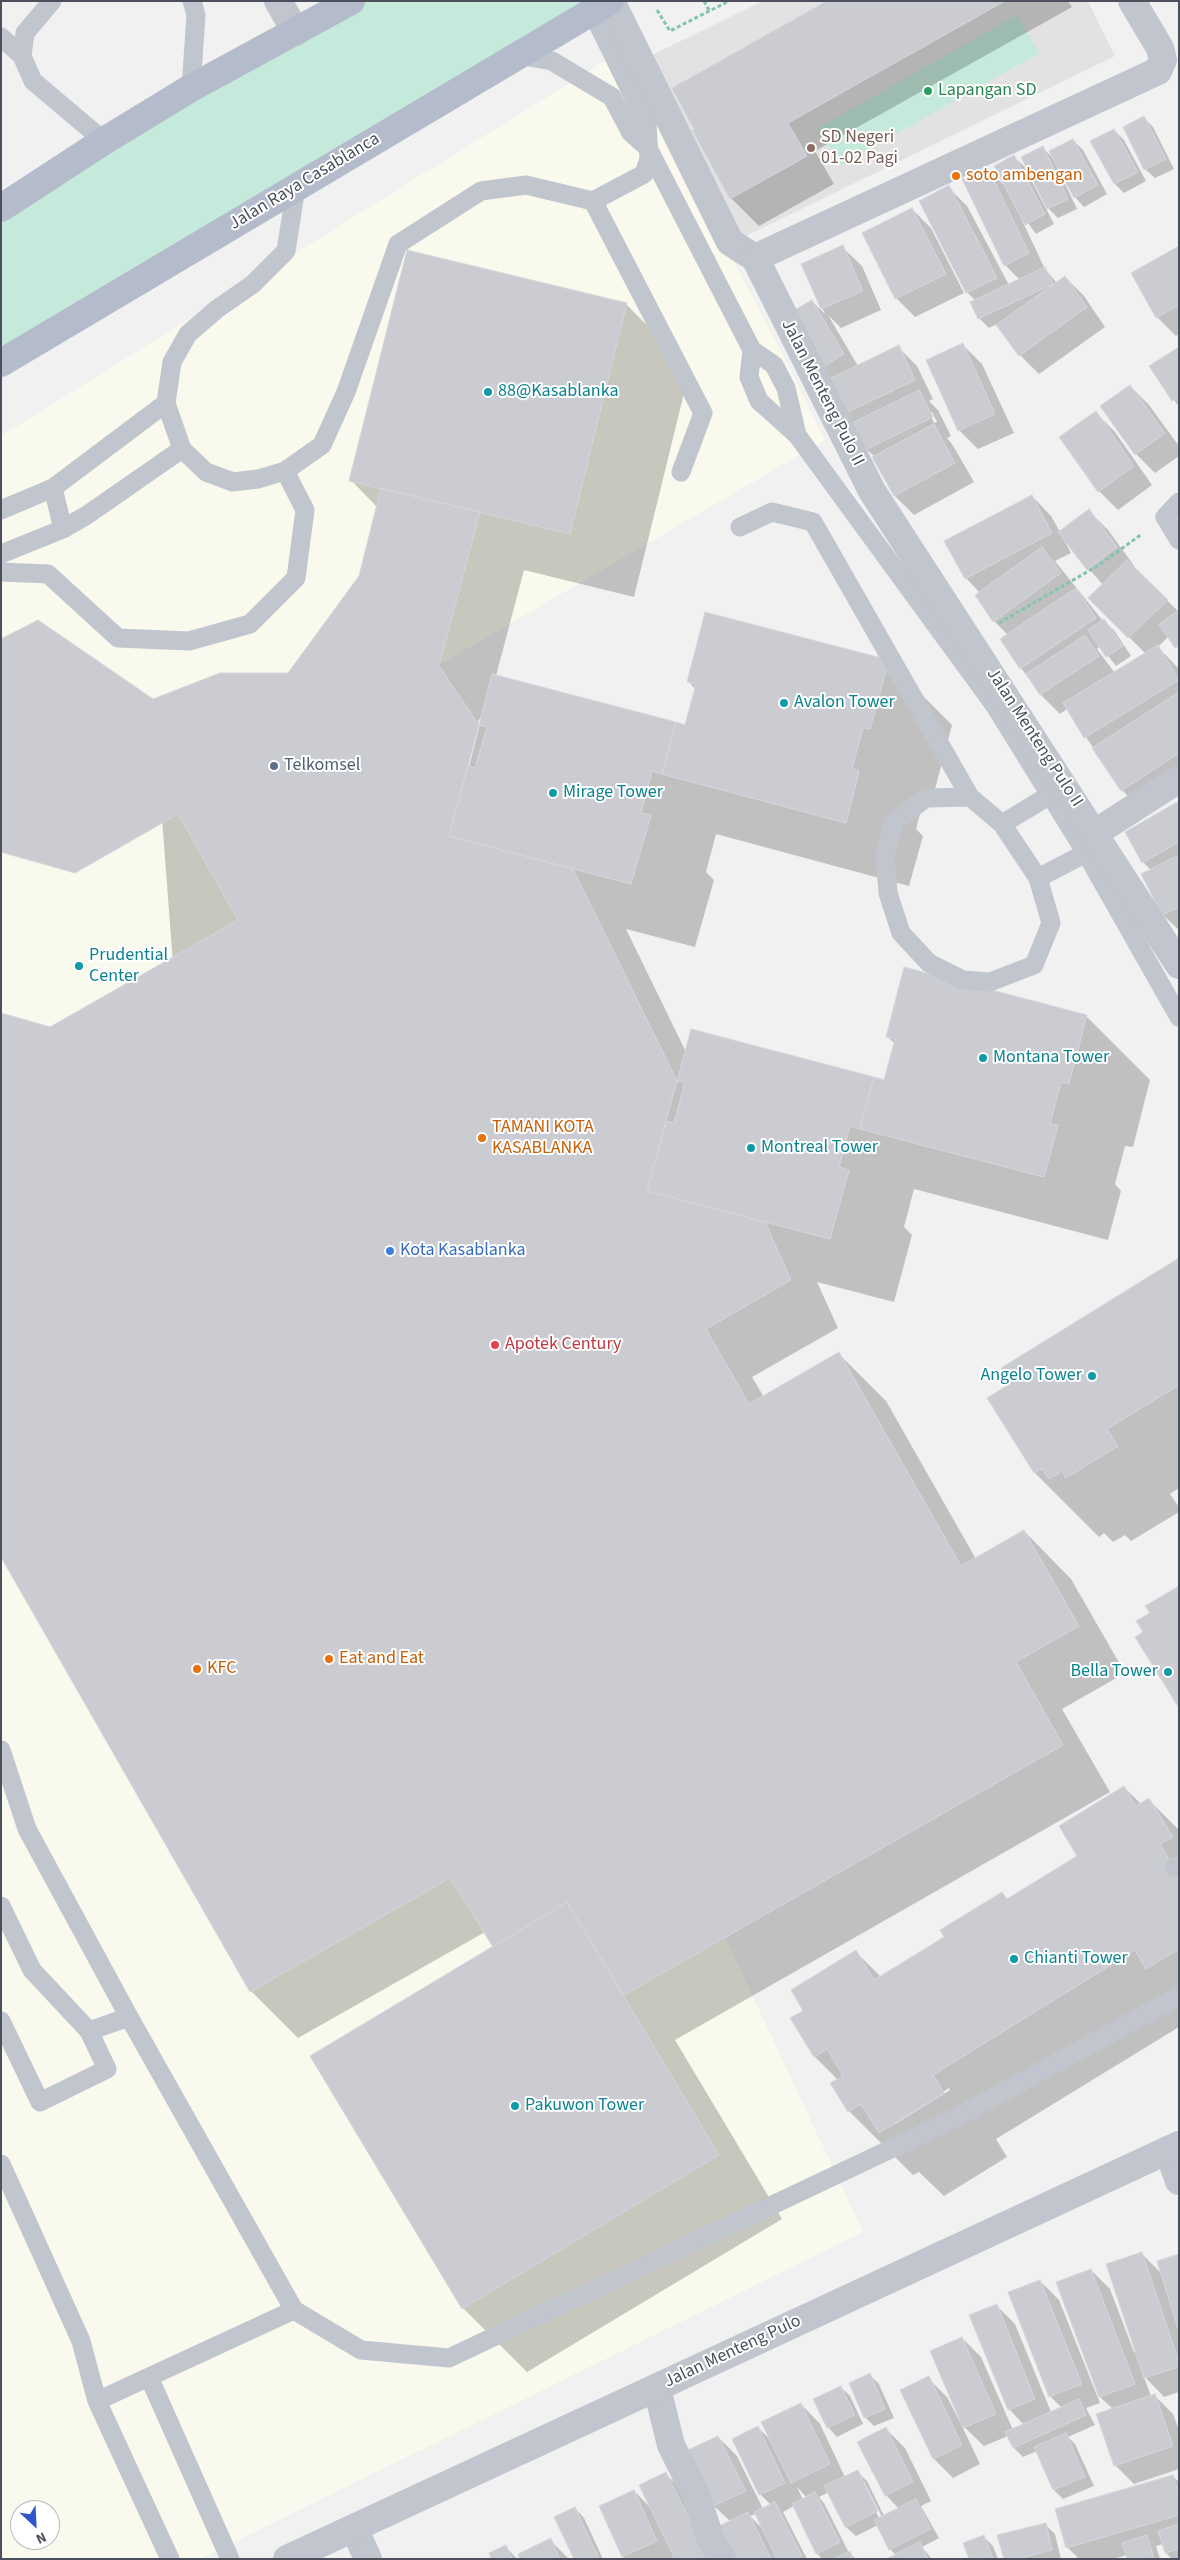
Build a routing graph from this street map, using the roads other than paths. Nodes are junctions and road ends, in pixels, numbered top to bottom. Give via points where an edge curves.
1 (52, 1) edge
2 (192, 1) edge
3 (278, 1) edge
4 (351, 1) edge
5 (1132, 1) edge
6 (604, 5) edge
7 (296, 32) junction
8 (1, 37) edge
9 (519, 55) junction
10 (22, 56) junction
11 (191, 88) junction
12 (104, 141) junction
13 (648, 148) junction
14 (296, 187) junction
15 (594, 201) junction
16 (1, 208) edge
17 (755, 258) junction
18 (752, 350) junction
19 (1, 363) edge
20 (166, 403) junction
21 (796, 435) junction
22 (182, 450) junction
23 (285, 471) junction
24 (681, 472) dead end
25 (53, 488) junction
26 (1179, 502) edge
27 (1, 510) edge
28 (740, 527) dead end
29 (63, 529) junction
30 (1179, 540) edge
31 (1, 554) edge
32 (1, 572) edge
33 (1179, 779) edge
34 (1050, 795) junction
35 (970, 797) junction
36 (1002, 824) junction
37 (1091, 843) junction
38 (1038, 878) junction
39 (1179, 965) edge
40 (1179, 1017) edge
41 (1, 1750) edge
42 (7, 1789) edge
43 (1, 1906) edge
44 (1179, 1996) edge
45 (129, 2017) junction
46 (1, 2021) edge
47 (89, 2031) junction
48 (1173, 2147) edge
49 (1, 2164) edge
50 (1179, 2181) edge
51 (294, 2310) junction
52 (149, 2377) junction
53 (657, 2388) junction
54 (96, 2401) junction
55 (354, 2528) junction
56 (170, 2559) edge
57 (230, 2559) edge
58 (287, 2559) edge
59 (368, 2559) edge
60 (722, 2559) edge

1 - 10 lane via 24,33
2 - 11 lane via 196,15
3 - 7 street
4 - 7 main road
5 - 17 street via 1160,48 1163,60 1158,71
6 - 9 main road, Jalan Raya Casablanca
6 - 13 lane via 647,124
6 - 17 street via 730,242
7 - 11 main road
8 - 10 lane
9 - 13 lane via 552,61 612,97 631,133
9 - 14 main road, Jalan Raya Casablanca
10 - 12 lane via 33,81
11 - 12 main road
12 - 16 main road
13 - 15 lane via 648,166 644,174
13 - 18 lane
14 - 19 main road, Jalan Raya Casablanca
14 - 20 lane via 286,251 253,284 188,334 172,362
15 - 23 lane via 526,185 481,191 398,244 346,392 322,446
15 - 24 lane via 703,413
17 - 37 street, Jalan Menteng Pulo II via 872,492 970,640
18 - 21 lane via 774,365 786,388
18 - 21 lane via 749,377 759,401
20 - 22 lane
20 - 25 lane
21 - 34 lane via 995,706
22 - 23 lane via 206,472 233,482
22 - 29 lane
23 - 32 lane via 305,510 296,578 250,624 189,641 118,638 48,574
25 - 27 lane
25 - 29 lane
26 - 30 lane via 1165,517
28 - 35 lane via 772,512 813,522
29 - 31 lane
33 - 37 street
34 - 36 lane
34 - 37 lane
35 - 36 lane
35 - 38 lane via 926,798 894,822 885,855 888,893 901,932 929,963 963,980 990,982 1034,965 1051,923
36 - 38 lane
37 - 38 lane
37 - 39 street, Jalan Menteng Pulo II
37 - 40 lane
41 - 42 lane
42 - 45 lane
43 - 47 lane via 32,1970
44 - 51 lane via 948,2122 449,2358 361,2350
45 - 47 lane
45 - 51 lane
46 - 47 lane via 40,2102 107,2068
48 - 50 street
48 - 53 street, Jalan Menteng Pulo
49 - 54 lane via 81,2341
51 - 52 lane
52 - 54 lane
52 - 57 lane
53 - 55 street, Jalan Menteng Pulo
53 - 60 street via 671,2445
54 - 56 lane
55 - 58 street, Jalan Menteng Pulo
55 - 59 street

